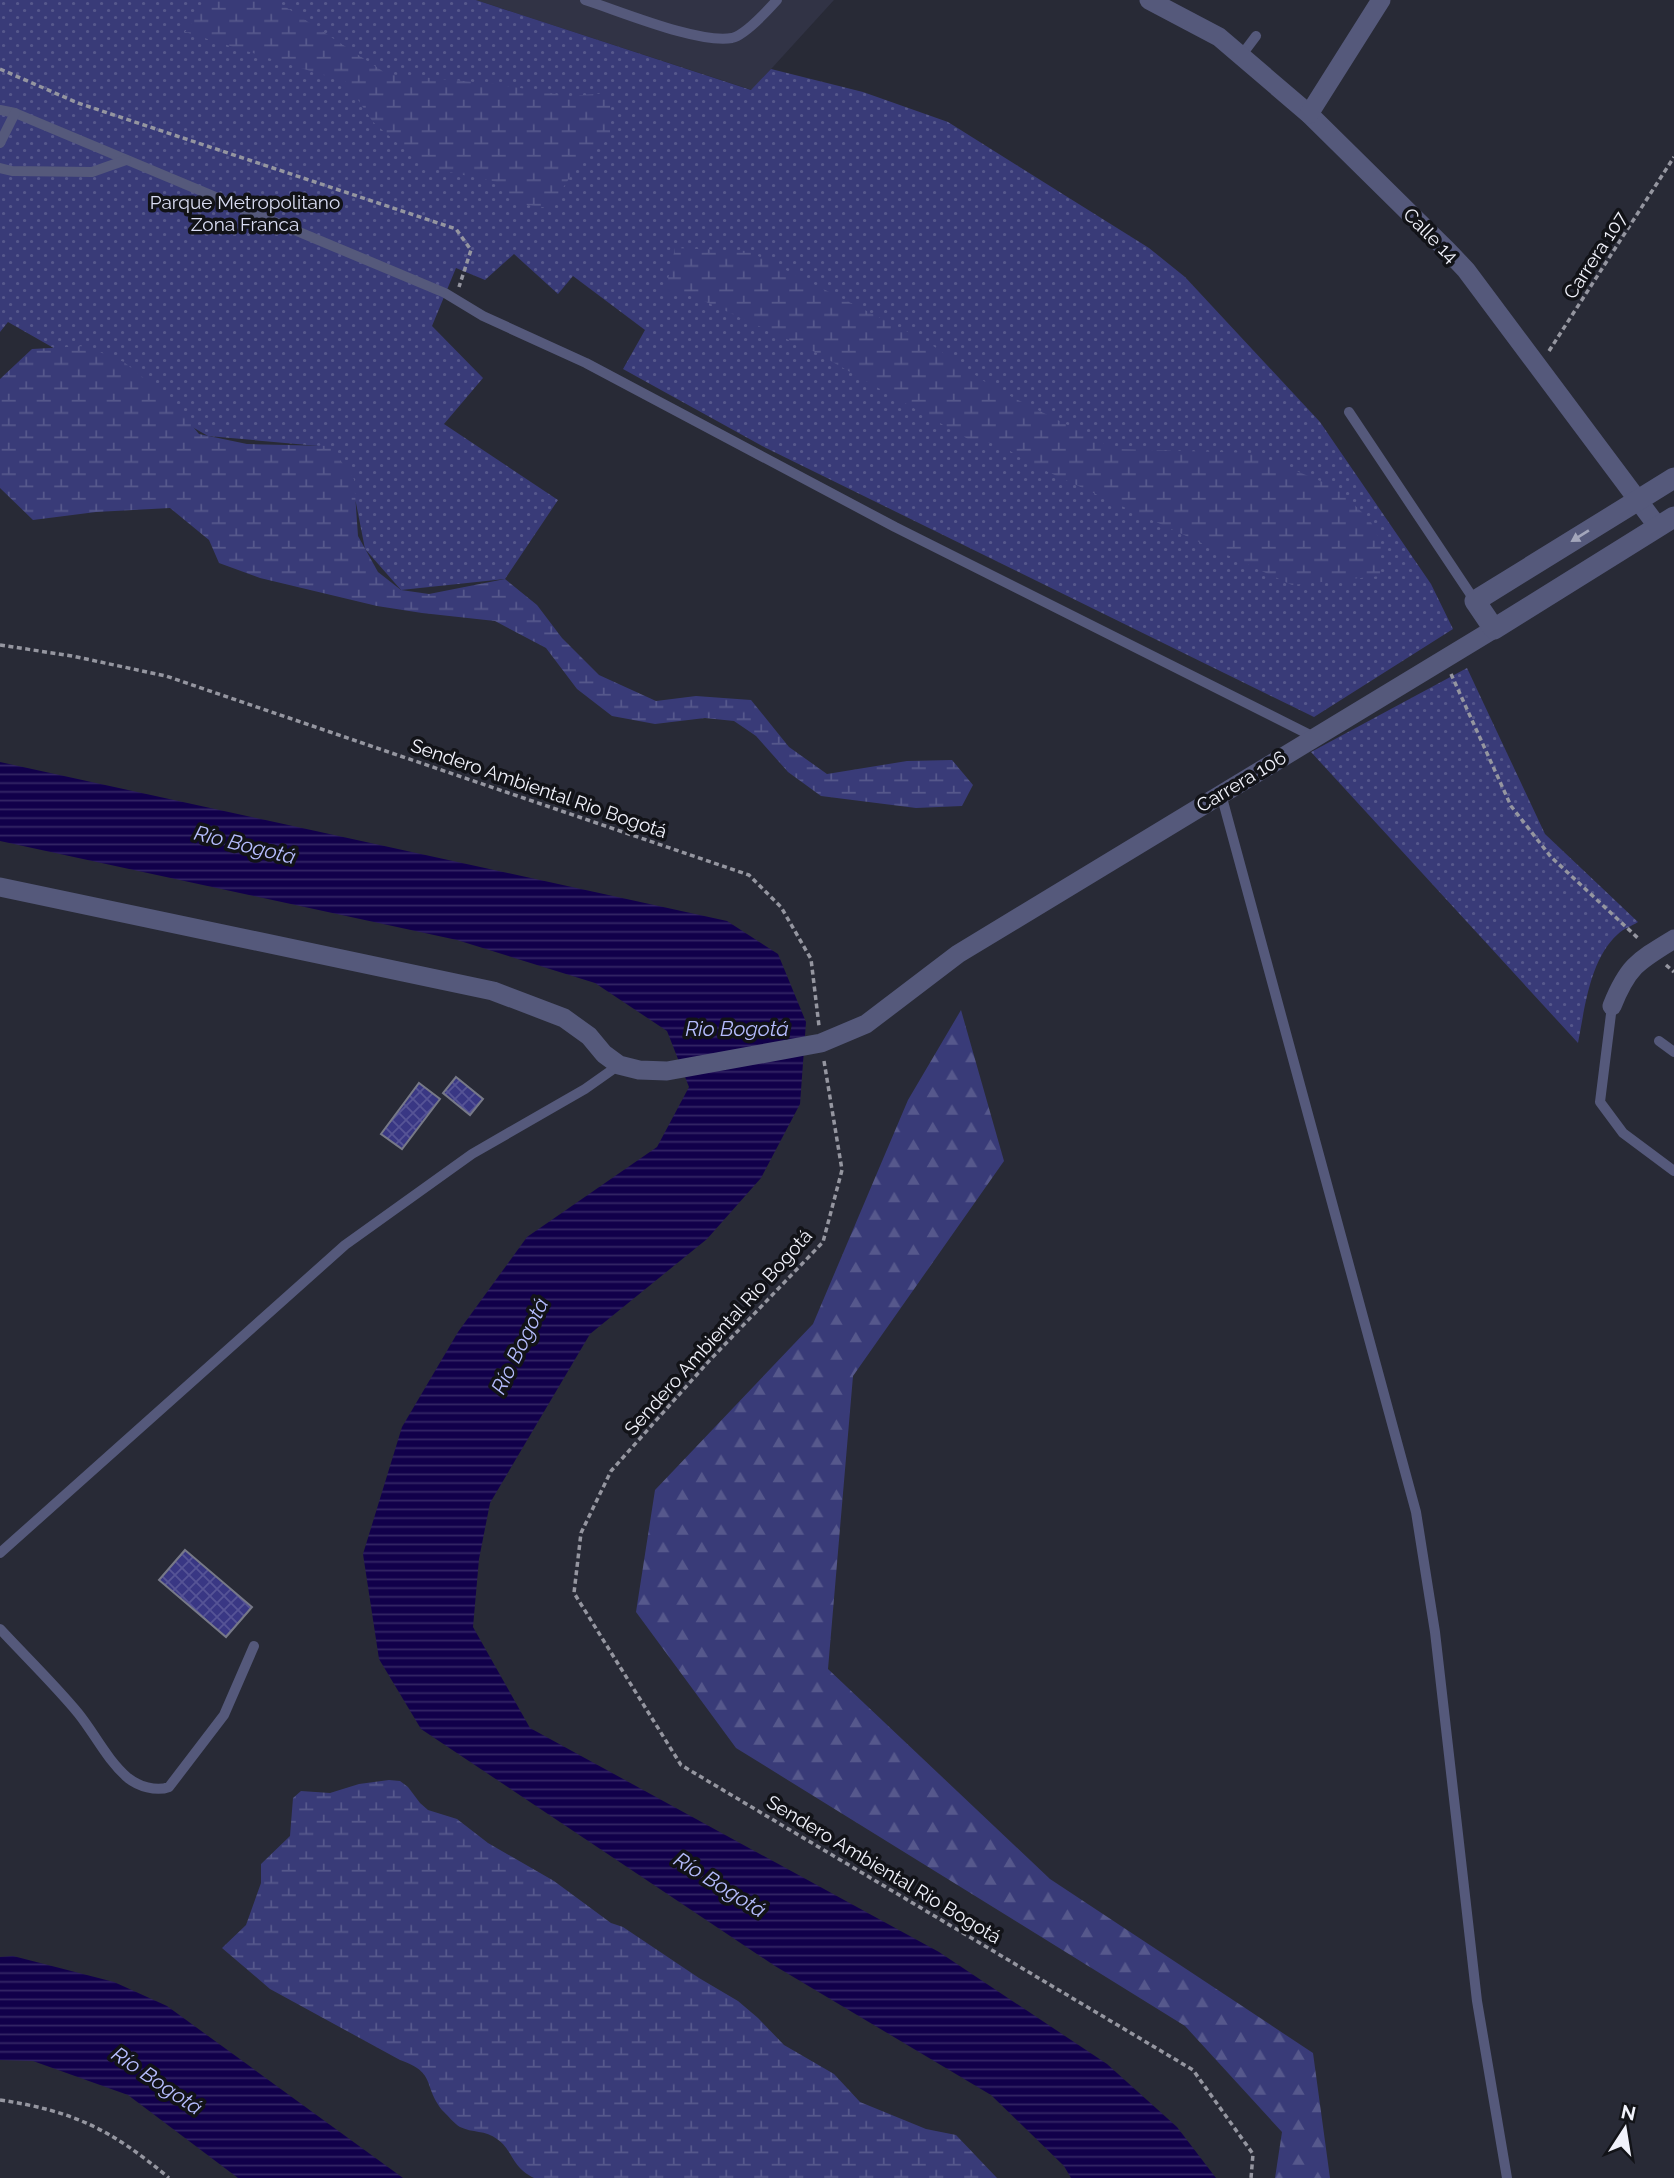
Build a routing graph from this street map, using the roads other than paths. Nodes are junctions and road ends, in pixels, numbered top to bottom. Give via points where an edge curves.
1 (585, 0) edge
2 (777, 0) edge
3 (1149, 0) edge
4 (1381, 0) edge
5 (1256, 36) dead end
6 (1241, 56) junction
7 (0, 110) edge
8 (15, 113) junction
9 (1309, 114) junction
10 (0, 143) edge
11 (126, 160) junction
12 (0, 168) edge
13 (1349, 412) dead end
14 (1674, 478) edge
15 (1638, 500) junction
16 (1666, 522) edge
17 (1475, 601) junction
18 (1494, 629) junction
19 (1314, 737) junction
20 (1220, 793) junction
21 (0, 887) edge
22 (1674, 939) edge
23 (1612, 1006) joint
24 (1660, 1041) dead end
25 (1674, 1052) edge
26 (619, 1065) junction
27 (1674, 1171) edge
28 (0, 1553) edge
29 (0, 1629) edge
30 (254, 1646) dead end
31 (1507, 2178) edge

1 - 2 lane via 704,38 734,38
3 - 6 street, Calle 14 via 1212,33
4 - 9 street
5 - 6 lane
6 - 9 street, Calle 14
7 - 8 lane
8 - 10 lane
8 - 11 lane
9 - 15 street, Calle 14 via 1466,270
11 - 12 lane via 92,172
11 - 19 lane via 444,293
13 - 17 lane
14 - 15 street
15 - 16 street, Calle 14
15 -> 17 street
16 - 18 street, Carrera 106
17 - 18 street
18 - 19 street, Carrera 106
19 - 20 street, Carrera 106
20 - 26 street, Carrera 106 via 958,954 866,1024 816,1044 667,1071
20 - 31 lane via 1416,1512 1435,1632 1477,2001
21 - 26 street via 493,991 564,1018
22 - 23 street via 1633,967
23 - 27 lane via 1600,1102 1623,1133
24 - 25 lane
26 - 28 lane via 472,1154 345,1245
29 - 30 lane via 77,1712 130,1779 162,1790 224,1715

